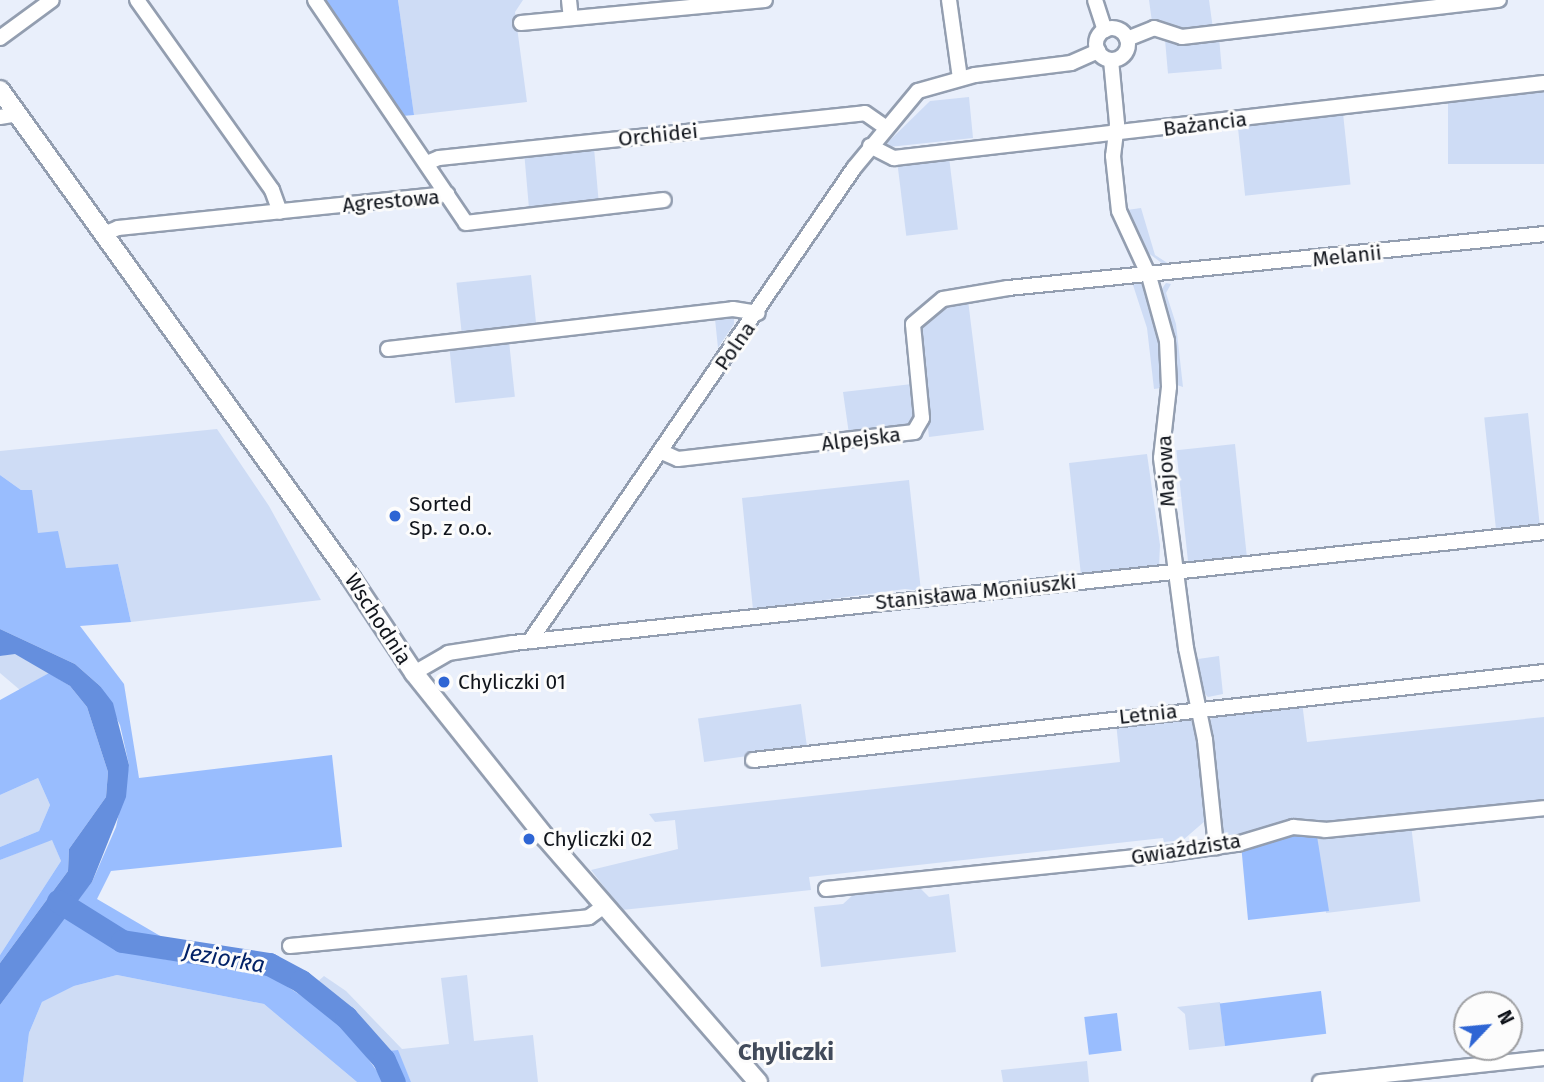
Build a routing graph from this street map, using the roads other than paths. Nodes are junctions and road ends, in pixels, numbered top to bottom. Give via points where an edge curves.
1 (52, 0) edge
2 (137, 0) edge
3 (315, 0) edge
4 (569, 0) edge
5 (765, 0) edge
6 (949, 0) edge
7 (1095, 0) edge
8 (1499, 0) edge
9 (571, 18) junction
10 (521, 23) dead end
11 (1105, 30) junction
12 (0, 38) edge
13 (1127, 39) junction
14 (1098, 51) junction
15 (1111, 60) junction
16 (960, 78) junction
17 (1544, 83) edge
18 (0, 90) edge
19 (9, 116) edge
20 (886, 127) junction
21 (1116, 135) junction
22 (870, 146) junction
23 (427, 163) junction
24 (447, 194) junction
25 (664, 200) dead end
26 (280, 212) junction
27 (104, 234) junction
28 (1544, 234) edge
29 (1149, 276) junction
30 (758, 313) junction
31 (388, 349) dead end
32 (662, 452) junction
33 (1544, 532) edge
34 (1177, 571) junction
35 (530, 641) junction
36 (1544, 671) edge
37 (414, 673) junction
38 (1198, 708) junction
39 (754, 760) dead end
40 (1544, 808) edge
41 (1216, 847) junction
42 (826, 889) dead end
43 (604, 906) junction
44 (290, 946) dead end
45 (1544, 1058) edge
46 (758, 1082) edge
47 (1320, 1082) edge

1 - 12 street
2 - 26 street via 272,190
3 - 23 street
4 - 9 street
5 - 9 street
6 - 16 street
7 - 11 street
8 - 13 street via 1182,37 1154,29
9 - 10 street
11 - 13 street via 1120,31
11 - 14 street via 1098,38
13 - 15 street via 1124,55
14 - 15 street
14 - 16 street, Polna via 1071,63
15 - 21 street, Majowa
16 - 20 street, Polna via 918,91
17 - 21 street, Bażancia
18 - 19 main road, Wschodnia
19 - 27 main road, Wschodnia
20 - 22 street, Polna
20 - 23 street, Orchidei via 867,113 439,158
21 - 22 street, Bażancia via 894,158
21 - 29 street, Majowa via 1113,156 1119,211
22 - 30 street, Polna
23 - 24 street
24 - 25 street, Agrestowa via 466,223
24 - 26 street, Agrestowa
26 - 27 street, Agrestowa via 118,228
27 - 37 main road, Wschodnia
28 - 29 street, Melanii
29 - 32 street, Alpejska via 1008,288 934,303 913,324 922,418 911,433 678,459
29 - 34 street, Majowa via 1167,341 1169,387 1161,458
30 - 31 street via 733,309
30 - 32 street, Polna
32 - 35 street, Polna
33 - 34 street, Stanisława Moniuszki
34 - 35 street, Stanisława Moniuszki
34 - 38 street, Majowa
35 - 37 street, Stanisława Moniuszki via 449,653
36 - 38 street, Letnia
37 - 43 main road, Wschodnia
38 - 39 street, Letnia
38 - 41 street, Majowa
40 - 41 street, Gwiaździsta via 1325,830 1293,827
41 - 42 street, Gwiaździsta
43 - 44 street via 589,917
43 - 46 main road, Wschodnia
45 - 47 street

